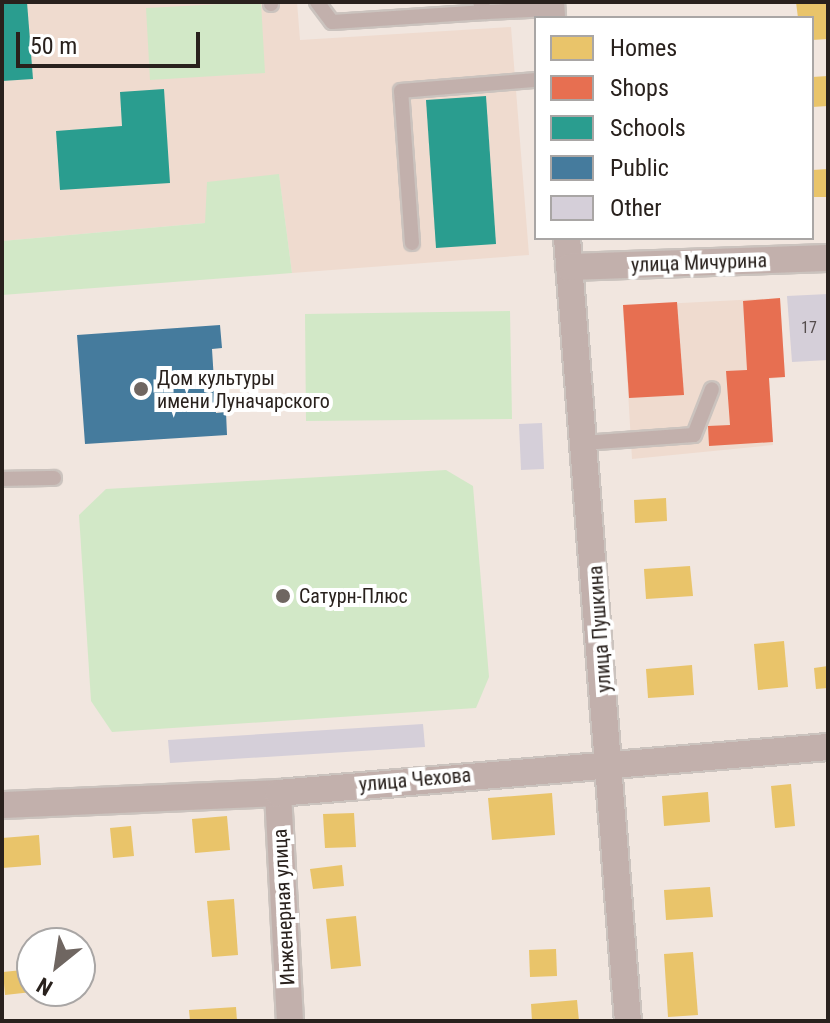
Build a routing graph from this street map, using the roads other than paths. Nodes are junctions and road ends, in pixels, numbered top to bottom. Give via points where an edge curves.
1 (317, 2) edge
2 (483, 7) edge
3 (551, 10) edge
4 (534, 80) edge
5 (567, 240) edge
6 (412, 243) dead end
7 (828, 258) edge
8 (569, 267) junction
9 (712, 389) dead end
10 (583, 443) junction
11 (54, 478) dead end
12 (2, 479) edge
13 (828, 747) edge
14 (607, 761) junction
15 (278, 793) junction
16 (2, 805) edge
17 (290, 1021) edge
18 (628, 1021) edge

1 - 2 lane via 332,22
2 - 3 lane
4 - 6 lane via 401,91
5 - 8 street, улица Пушкина
7 - 8 street, улица Мичурина
8 - 10 street, улица Пушкина
9 - 10 lane via 694,435
10 - 14 street, улица Пушкина
11 - 12 lane
13 - 14 street, улица Чехова
14 - 15 street, улица Чехова
14 - 18 street, улица Пушкина
15 - 16 street, улица Чехова
15 - 17 street, Инженерная улица

